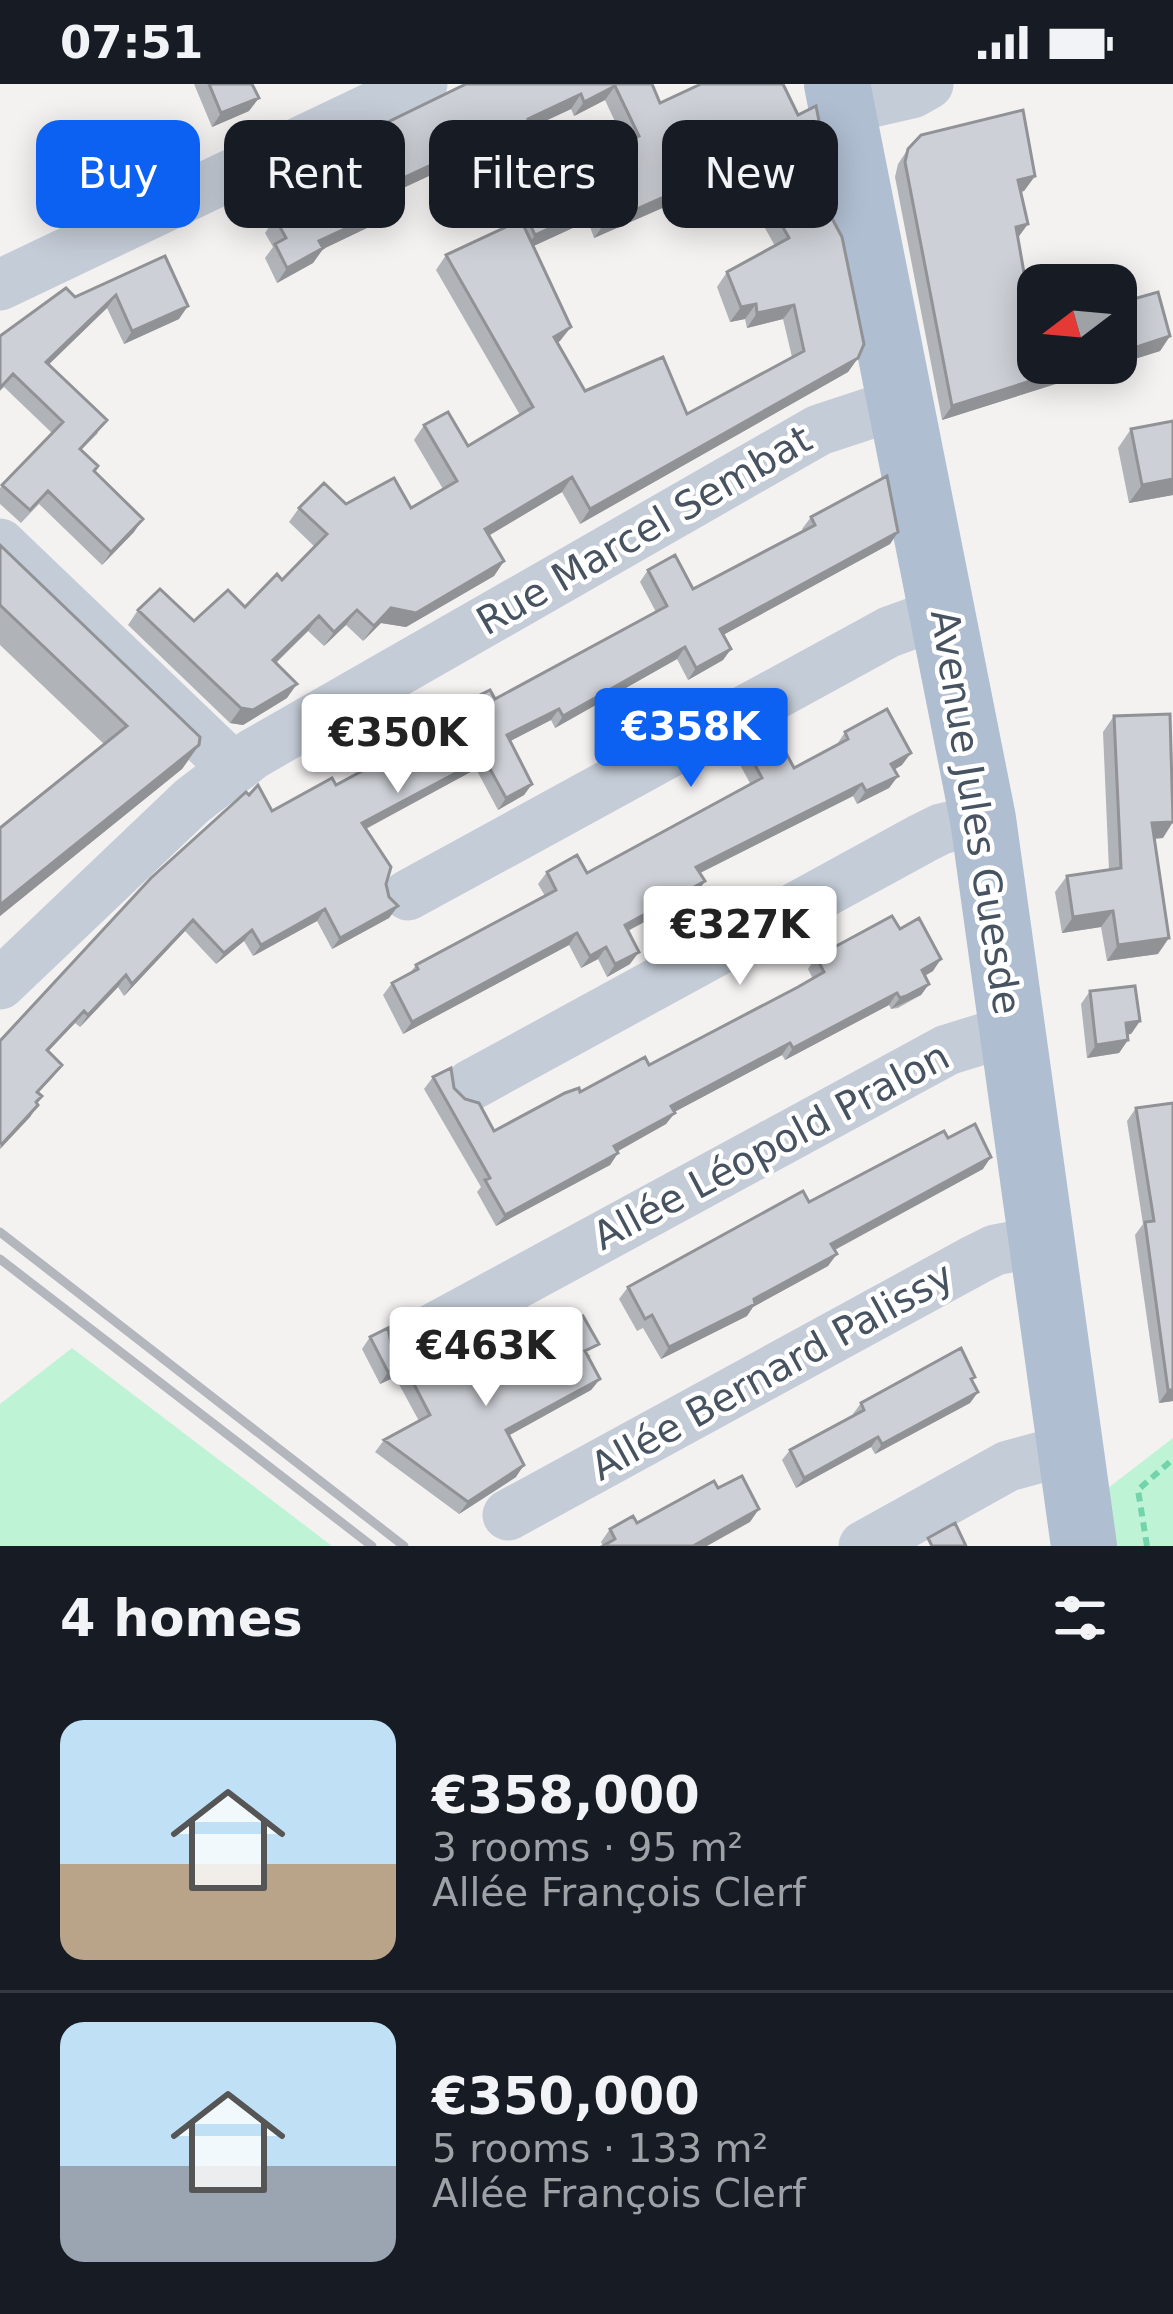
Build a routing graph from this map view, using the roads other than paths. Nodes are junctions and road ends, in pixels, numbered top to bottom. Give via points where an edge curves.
1 (422, 84) edge
2 (928, 84) edge
3 (840, 96) edge
4 (0, 285) edge
5 (902, 403) junction
6 (0, 544) edge
7 (944, 612) junction
8 (234, 768) junction
9 (983, 819) junction
10 (408, 896) dead end
11 (0, 984) edge
12 (1012, 1030) junction
13 (471, 1085) dead end
14 (1042, 1240) junction
15 (409, 1342) dead end
16 (1071, 1449) junction
17 (508, 1515) dead end
18 (864, 1546) edge
19 (1084, 1546) edge

1 - 4 street
2 - 3 street
3 - 5 main road, Avenue Jules Guesde
5 - 7 main road, Avenue Jules Guesde
5 - 8 street, Rue Marcel Sembat via 819,430
6 - 8 street
7 - 9 main road, Avenue Jules Guesde
7 - 10 street via 889,632
8 - 11 street, Rue Marcel Sembat
9 - 12 main road, Avenue Jules Guesde
9 - 13 street via 940,829
12 - 14 main road, Avenue Jules Guesde
12 - 15 street, Allée Léopold Pralon via 947,1050
14 - 16 main road, Avenue Jules Guesde
14 - 17 street, Allée Bernard Palissy via 975,1260
16 - 18 street via 1008,1466
16 - 19 main road, Avenue Jules Guesde

